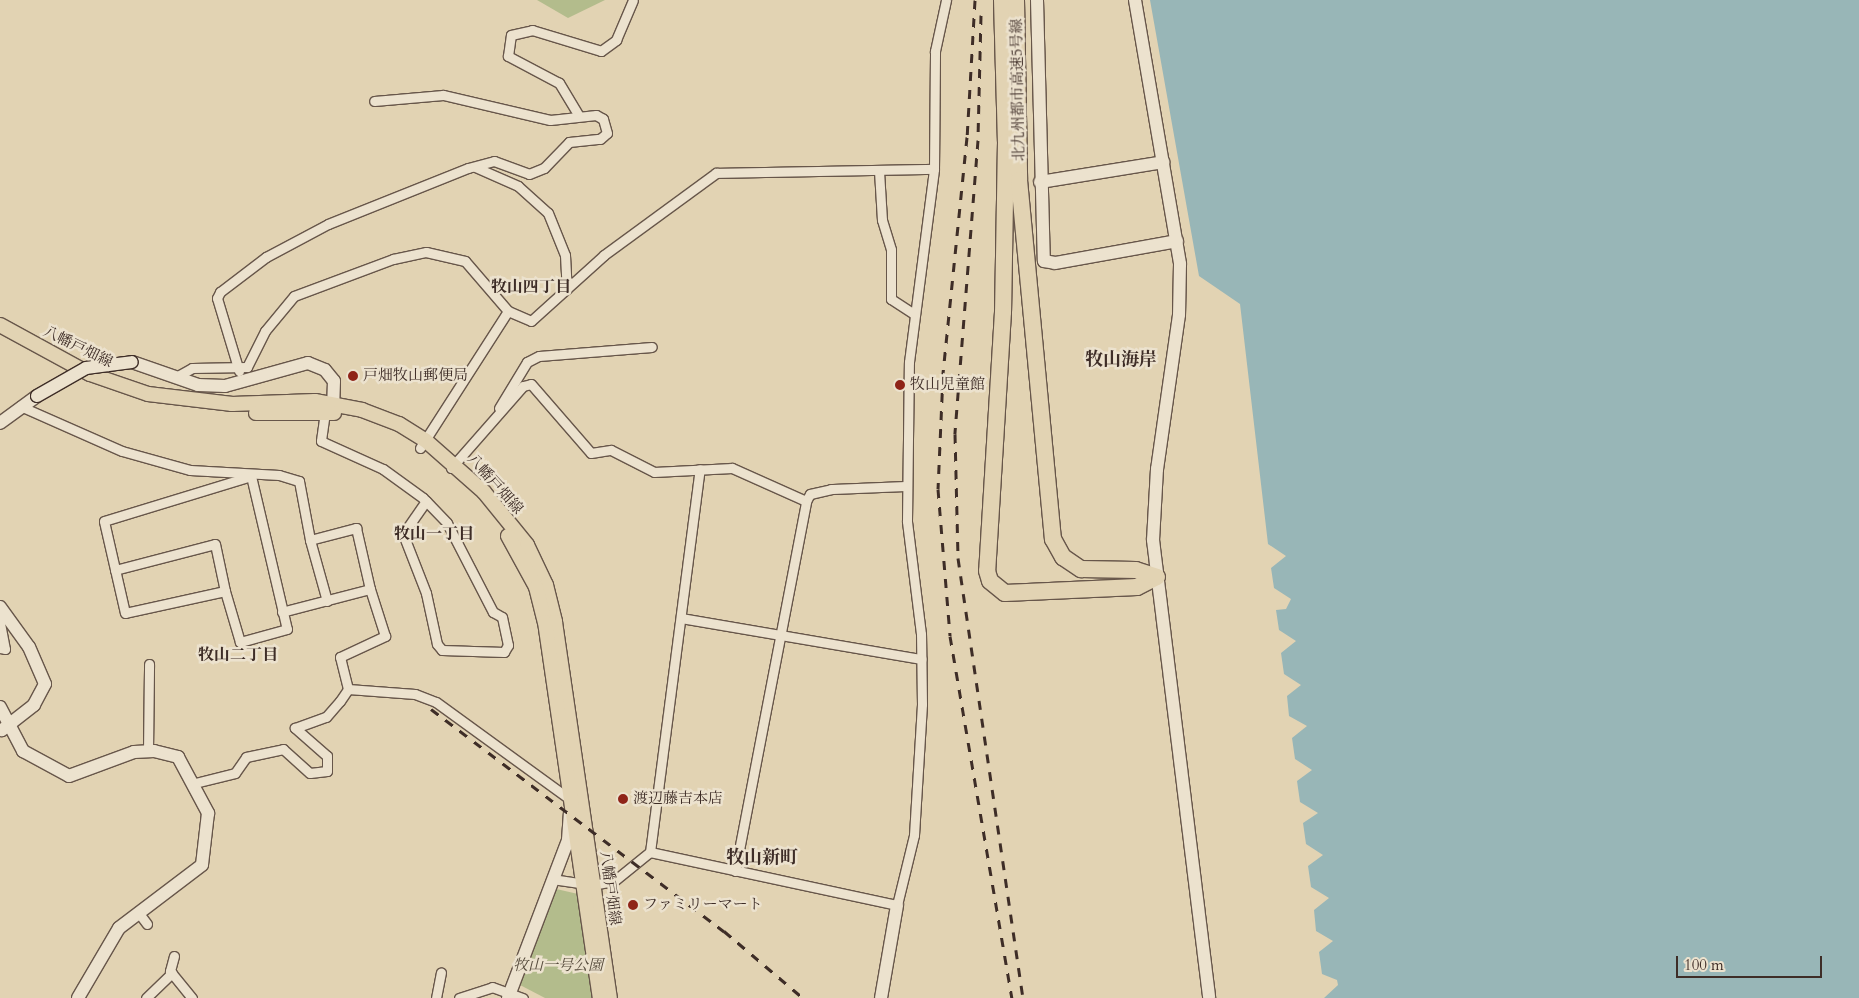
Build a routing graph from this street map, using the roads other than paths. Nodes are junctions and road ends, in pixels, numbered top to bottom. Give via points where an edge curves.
1 (633, 0) edge
2 (946, 0) edge
3 (1002, 0) edge
4 (1016, 0) edge
5 (1037, 0) edge
6 (1135, 0) edge
7 (374, 101) dead end
8 (579, 116) junction
9 (1163, 162) junction
10 (475, 167) junction
11 (934, 169) junction
12 (879, 171) junction
13 (1040, 182) junction
14 (1177, 241) junction
15 (567, 289) junction
16 (508, 311) junction
17 (914, 314) junction
18 (0, 326) edge
19 (0, 335) edge
20 (652, 347) dead end
21 (239, 371) junction
22 (176, 377) junction
23 (20, 406) junction
24 (331, 409) junction
25 (496, 415) junction
26 (0, 424) edge
27 (422, 444) junction
28 (453, 466) junction
29 (700, 469) junction
30 (251, 476) junction
31 (907, 486) junction
32 (426, 501) junction
33 (806, 501) junction
34 (310, 540) junction
35 (115, 570) junction
36 (1157, 577) junction
37 (370, 589) junction
38 (226, 591) junction
39 (327, 600) junction
40 (2, 610) edge
41 (282, 612) junction
42 (681, 618) junction
43 (780, 635) junction
44 (0, 648) edge
45 (922, 660) junction
46 (150, 664) dead end
47 (348, 689) junction
48 (0, 707) edge
49 (3, 729) edge
50 (148, 751) junction
51 (196, 782) junction
52 (572, 800) junction
53 (650, 852) junction
54 (735, 871) junction
55 (552, 880) junction
56 (587, 885) junction
57 (897, 905) junction
58 (138, 912) junction
59 (147, 924) dead end
60 (174, 956) dead end
61 (440, 972) dead end
62 (172, 973) junction
63 (509, 995) edge
64 (78, 998) edge
65 (146, 998) edge
66 (192, 998) edge
67 (436, 998) edge
68 (459, 998) edge
69 (523, 998) edge
70 (600, 998) edge
71 (610, 998) edge
72 (881, 998) edge
73 (1210, 998) edge

1 - 8 street via 616,40 601,51 532,30 511,35 508,56 559,83
2 - 11 street via 935,51
3 - 36 highway, 北九州都市高速5号線 via 1006,142 1003,312 988,576 1005,592 1137,587
4 - 36 highway, 北九州都市高速5号線 via 1019,180 1052,539 1063,558 1081,569 1136,570
5 - 13 street
6 - 9 street
7 - 8 street via 442,95 550,120
8 - 10 street via 603,119 607,133 600,138 569,142 544,168 529,174 494,161
9 - 13 street
9 - 14 street
10 - 15 street via 518,186 548,214 565,255
10 - 21 street via 328,224 266,257 220,292 217,298
11 - 12 street
11 - 17 street
12 - 15 street via 738,169 716,172 604,255
12 - 17 street via 882,220 892,250 891,299
13 - 14 street via 1041,255 1049,264
14 - 36 street via 1179,315 1154,505
15 - 16 street via 531,322
16 - 21 street via 465,261 426,252 393,259 294,296 265,331 247,368
16 - 27 street
17 - 31 street
18 - 24 main road, 八幡戸畑線 via 90,374 148,394 232,404
19 - 24 main road, 八幡戸畑線 via 87,383 146,403 233,414
20 - 25 street via 539,356 528,362 512,383
21 - 22 street via 192,368
22 - 23 street, bridge via 132,362 86,368
22 - 24 street via 225,386 308,363 325,370 334,381
23 - 26 street
23 - 30 street via 122,451 190,470
24 - 27 main road, 八幡戸畑線
24 - 32 street via 322,441 383,469
25 - 28 street
25 - 29 street via 523,386 531,384 591,453 610,450 654,472
27 - 28 main road, 八幡戸畑線
28 - 52 main road, 八幡戸畑線 via 518,549 536,587
28 - 56 main road, 八幡戸畑線 via 527,545 546,585 555,622
29 - 33 street via 732,468
29 - 42 street
30 - 34 street via 279,475 299,481
30 - 35 street via 104,521
30 - 41 street
31 - 33 street via 831,488 810,494
31 - 45 street
32 - 32 street via 447,523 493,612 502,617 508,645 504,652 442,650 437,644 426,593 403,534
33 - 43 street
34 - 37 street via 356,528
34 - 39 street
35 - 38 street via 125,613
35 - 38 street via 214,544
36 - 73 street
37 - 39 street
37 - 47 street via 385,636 340,657
38 - 41 street via 240,642 287,629
39 - 41 street
40 - 44 street via 0,624 5,648
40 - 49 street via 29,648 45,684 34,705
42 - 43 street
42 - 53 street
43 - 45 street
43 - 54 street
45 - 57 street via 914,835
46 - 50 street
47 - 51 street via 326,718 295,728 327,756 327,771 310,772 283,749 246,757 235,773
47 - 52 street via 415,694 436,702
48 - 49 street
49 - 50 street via 23,751 70,776 134,752
50 - 51 street via 178,757
51 - 58 street via 208,813 202,865
52 - 55 street via 568,840
52 - 56 main road, 八幡戸畑線
53 - 54 street
53 - 56 street via 614,881
54 - 57 street
55 - 56 street
55 - 63 street
56 - 70 main road, 八幡戸畑線
56 - 71 main road, 八幡戸畑線
57 - 72 street
58 - 59 street
58 - 64 street via 119,928
60 - 62 street via 170,962
61 - 67 street
62 - 65 street
62 - 66 street
63 - 68 street via 492,987
63 - 69 street

